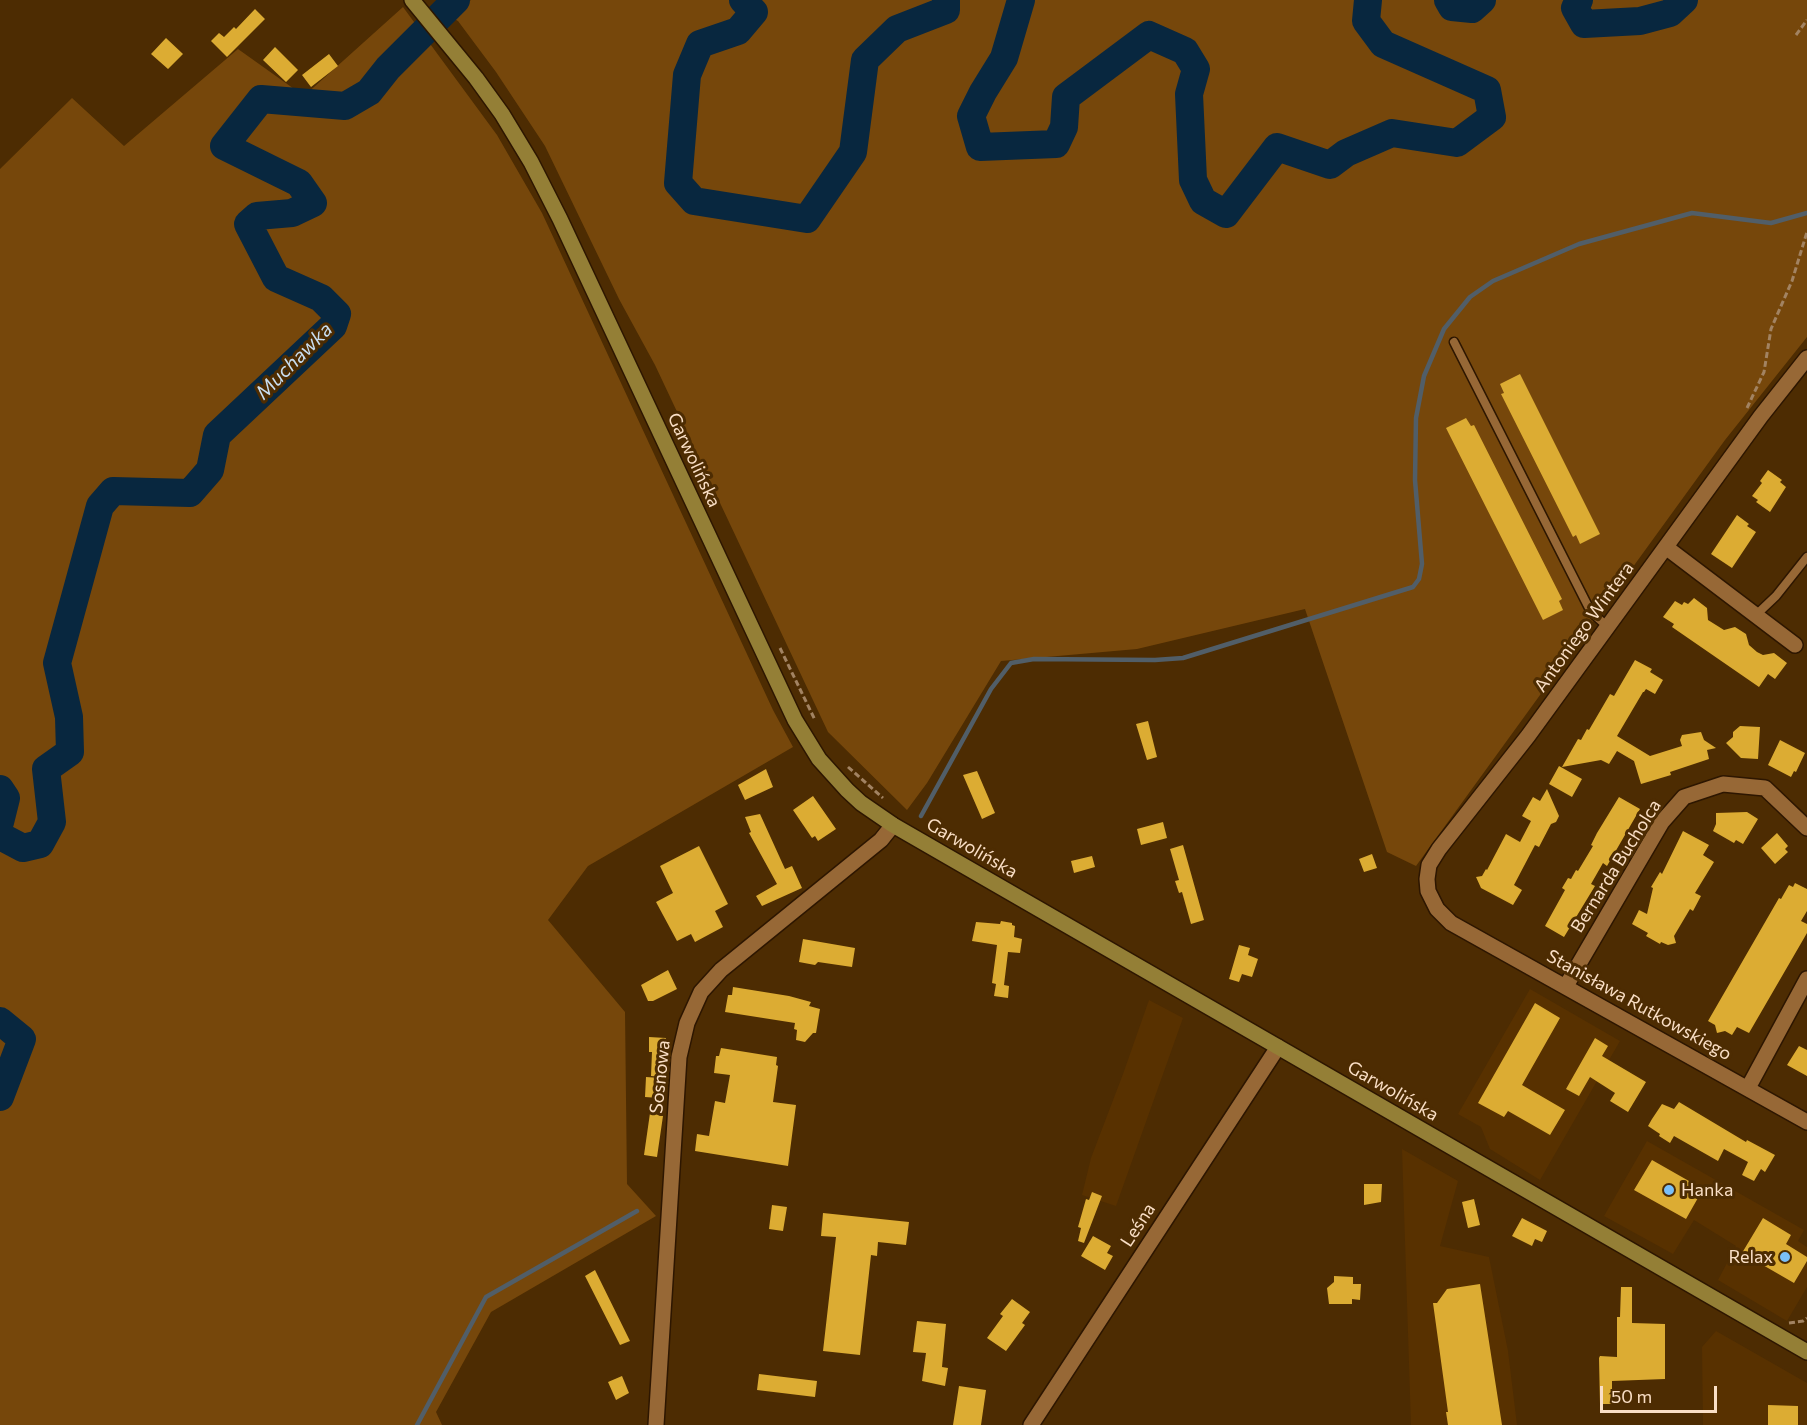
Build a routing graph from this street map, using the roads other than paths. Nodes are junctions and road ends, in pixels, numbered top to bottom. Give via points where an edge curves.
1 (412, 0) edge
2 (1454, 342) dead end
3 (1807, 358) edge
4 (1667, 548) junction
5 (1807, 557) edge
6 (1756, 615) junction
7 (1608, 627) junction
8 (1795, 645) dead end
9 (893, 825) junction
10 (1807, 828) edge
11 (1451, 922) joint
12 (1807, 980) edge
13 (1566, 986) junction
14 (1278, 1047) junction
15 (1748, 1088) junction
16 (1807, 1122) edge
17 (1807, 1352) edge
18 (656, 1425) edge
19 (1031, 1425) edge

1 - 9 main road, Garwolińska via 502,114 545,190 795,720 834,776 861,803
2 - 7 lane via 1591,612
3 - 4 street, Antoniego Wintera
4 - 6 street
4 - 7 street, Antoniego Wintera
5 - 6 lane
6 - 8 street
7 - 11 street, Antoniego Wintera via 1429,865 1428,891 1437,909
9 - 14 main road, Garwolińska
9 - 18 street, Sosnowa via 881,840 721,970 701,992 687,1023 679,1057
10 - 13 street, Bernarda Bucholca via 1765,788 1722,784 1684,797 1662,822
11 - 13 street, Stanisława Rutkowskiego
12 - 15 street
13 - 15 street, Stanisława Rutkowskiego
14 - 17 main road, Garwolińska
14 - 19 street, Leśna
15 - 16 street, Stanisława Rutkowskiego

